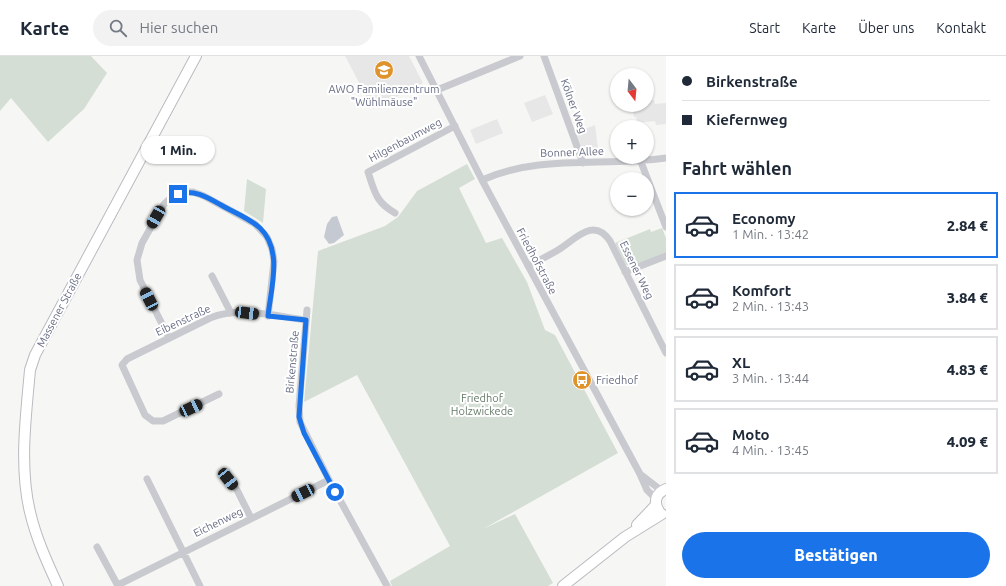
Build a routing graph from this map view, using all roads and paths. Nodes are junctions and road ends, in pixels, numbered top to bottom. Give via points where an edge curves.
1 (196, 56) edge
2 (419, 56) edge
3 (520, 56) edge
4 (544, 56) edge
5 (437, 90) junction
6 (455, 126) junction
7 (666, 158) edge
8 (654, 160) edge
9 (583, 163) junction
10 (610, 163) edge
11 (642, 164) edge
12 (482, 180) junction
13 (395, 213) dead end
14 (666, 227) edge
15 (666, 256) edge
16 (528, 266) junction
17 (625, 272) junction
18 (212, 276) dead end
19 (307, 310) dead end
20 (231, 313) junction
21 (268, 316) junction
22 (306, 320) junction
23 (169, 338) junction
24 (666, 353) edge
25 (220, 394) dead end
26 (147, 479) dead end
27 (228, 479) dead end
28 (329, 480) junction
29 (661, 502) edge
30 (251, 518) junction
31 (98, 546) dead end
32 (183, 552) junction
33 (58, 586) edge
34 (118, 586) edge
35 (200, 586) edge
36 (387, 586) edge
37 (563, 586) edge

1 - 33 street, Massener Straße via 30,370 25,479 37,537
2 - 5 street, Friedhofstraße
3 - 5 street
4 - 9 street, Kölner Weg
5 - 6 street, Friedhofstraße
6 - 12 street, Friedhofstraße
6 - 13 street, Hilgenbaumweg via 368,172 382,205
7 - 8 street, Bonner Allee
9 - 10 street, Bonner Allee
9 - 12 street, Bonner Allee via 526,166 494,174
11 - 14 street
12 - 16 street, Friedhofstraße
15 - 17 street
16 - 17 street, Essener Weg via 580,234 592,230 608,237
16 - 29 street, Friedhofstraße via 640,474
17 - 24 street, Essener Weg
18 - 20 street
19 - 22 street, Birkenstraße
20 - 21 street, Eibenstraße
20 - 23 street, Eibenstraße via 210,318
21 - 22 street, Eibenstraße
21 - 23 street via 274,261 268,237 255,224 204,196 182,192 164,204 142,243 137,260 140,280
22 - 28 street, Birkenstraße via 299,417 304,433
23 - 25 street, Eibenstraße via 127,359 122,365 145,415 153,421 163,421
26 - 32 street
27 - 30 street via 237,490
28 - 30 street, Eichenweg
28 - 36 street, Birkenstraße
29 - 37 street via 624,537
30 - 32 street, Eichenweg
31 - 34 street
32 - 34 street, Eichenweg
32 - 35 street

